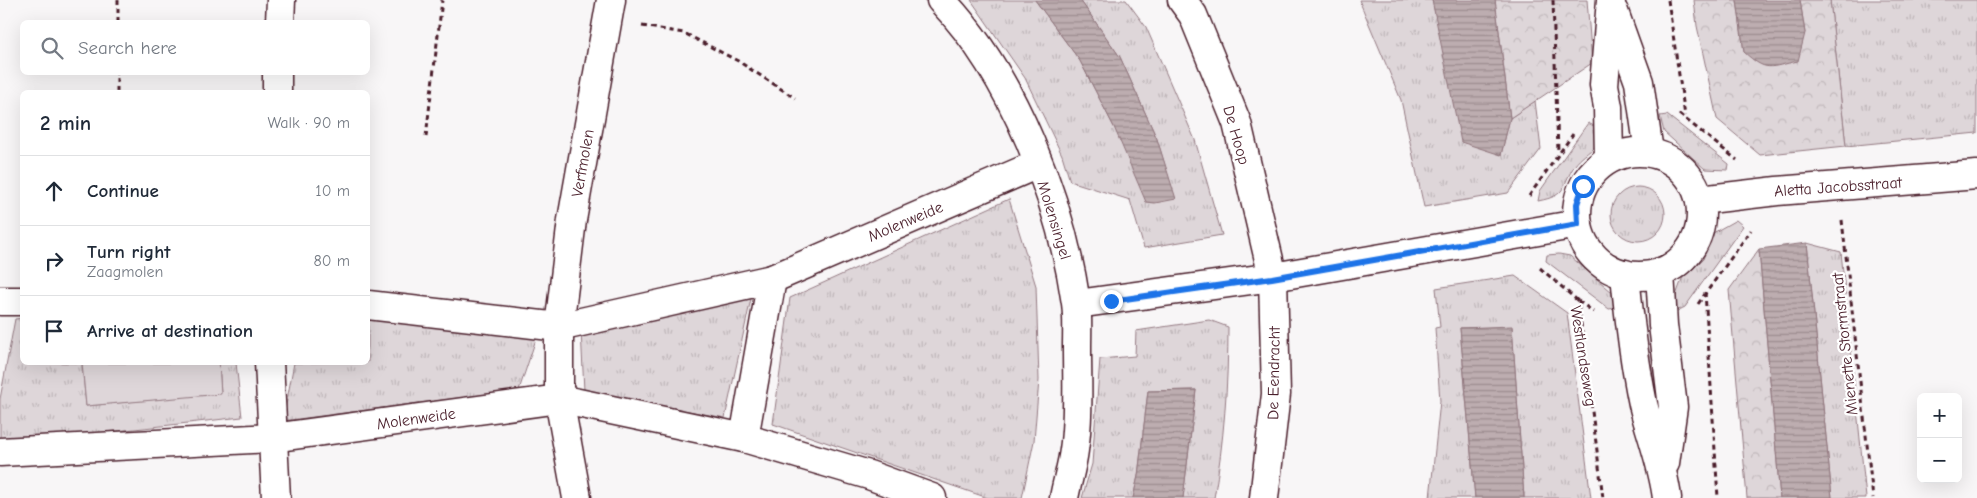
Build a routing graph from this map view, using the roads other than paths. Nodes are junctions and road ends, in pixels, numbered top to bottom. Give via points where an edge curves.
1 (281, 0) edge
2 (941, 0) edge
3 (1182, 0) edge
4 (1611, 0) edge
5 (609, 11) edge
6 (280, 20) edge
7 (278, 75) edge
8 (276, 90) edge
9 (1649, 152) junction
10 (1609, 159) junction
11 (1038, 164) junction
12 (1977, 175) edge
13 (1700, 200) junction
14 (1578, 224) junction
15 (1660, 272) junction
16 (1625, 274) junction
17 (772, 278) junction
18 (1272, 278) junction
19 (20, 301) edge
20 (0, 302) edge
21 (1077, 304) junction
22 (370, 305) edge
23 (558, 327) junction
24 (269, 365) edge
25 (559, 399) junction
26 (272, 438) junction
27 (744, 438) junction
28 (0, 452) edge
29 (1666, 485) edge
30 (276, 498) edge
31 (577, 498) edge
32 (932, 498) edge
33 (1064, 498) edge
34 (1264, 498) edge

1 - 6 street
2 - 11 street, Molensingel via 966,26 1006,89
3 - 18 street, De Hoop via 1193,15 1237,123
4 - 9 street via 1639,82
4 - 10 street via 1604,85 1608,107
5 - 23 street, Verfmolen via 572,220
7 - 8 street
9 - 10 street via 1622,154
9 - 13 street via 1663,156 1687,174
10 - 14 street via 1594,170 1583,186 1577,204
11 - 17 street, Molenweide
11 - 21 street, Molensingel via 1063,235
12 - 13 street, Aletta Jacobsstraat
13 - 15 street via 1698,236 1676,264
14 - 16 street via 1589,251 1611,270
14 - 18 street
15 - 16 street via 1643,276
15 - 29 street via 1673,407
16 - 29 street via 1632,352
17 - 23 street, Molenweide
17 - 27 street
18 - 21 street
18 - 34 street, De Eendracht via 1276,394
19 - 20 street
21 - 33 street, Molensingel via 1074,449
22 - 23 street, Molenweide
23 - 25 street
24 - 26 street
25 - 26 street, Molenweide
25 - 27 street, Molenweide
25 - 31 street
26 - 28 street, Molenweide
26 - 30 street
27 - 32 street, Molenweide via 869,475

